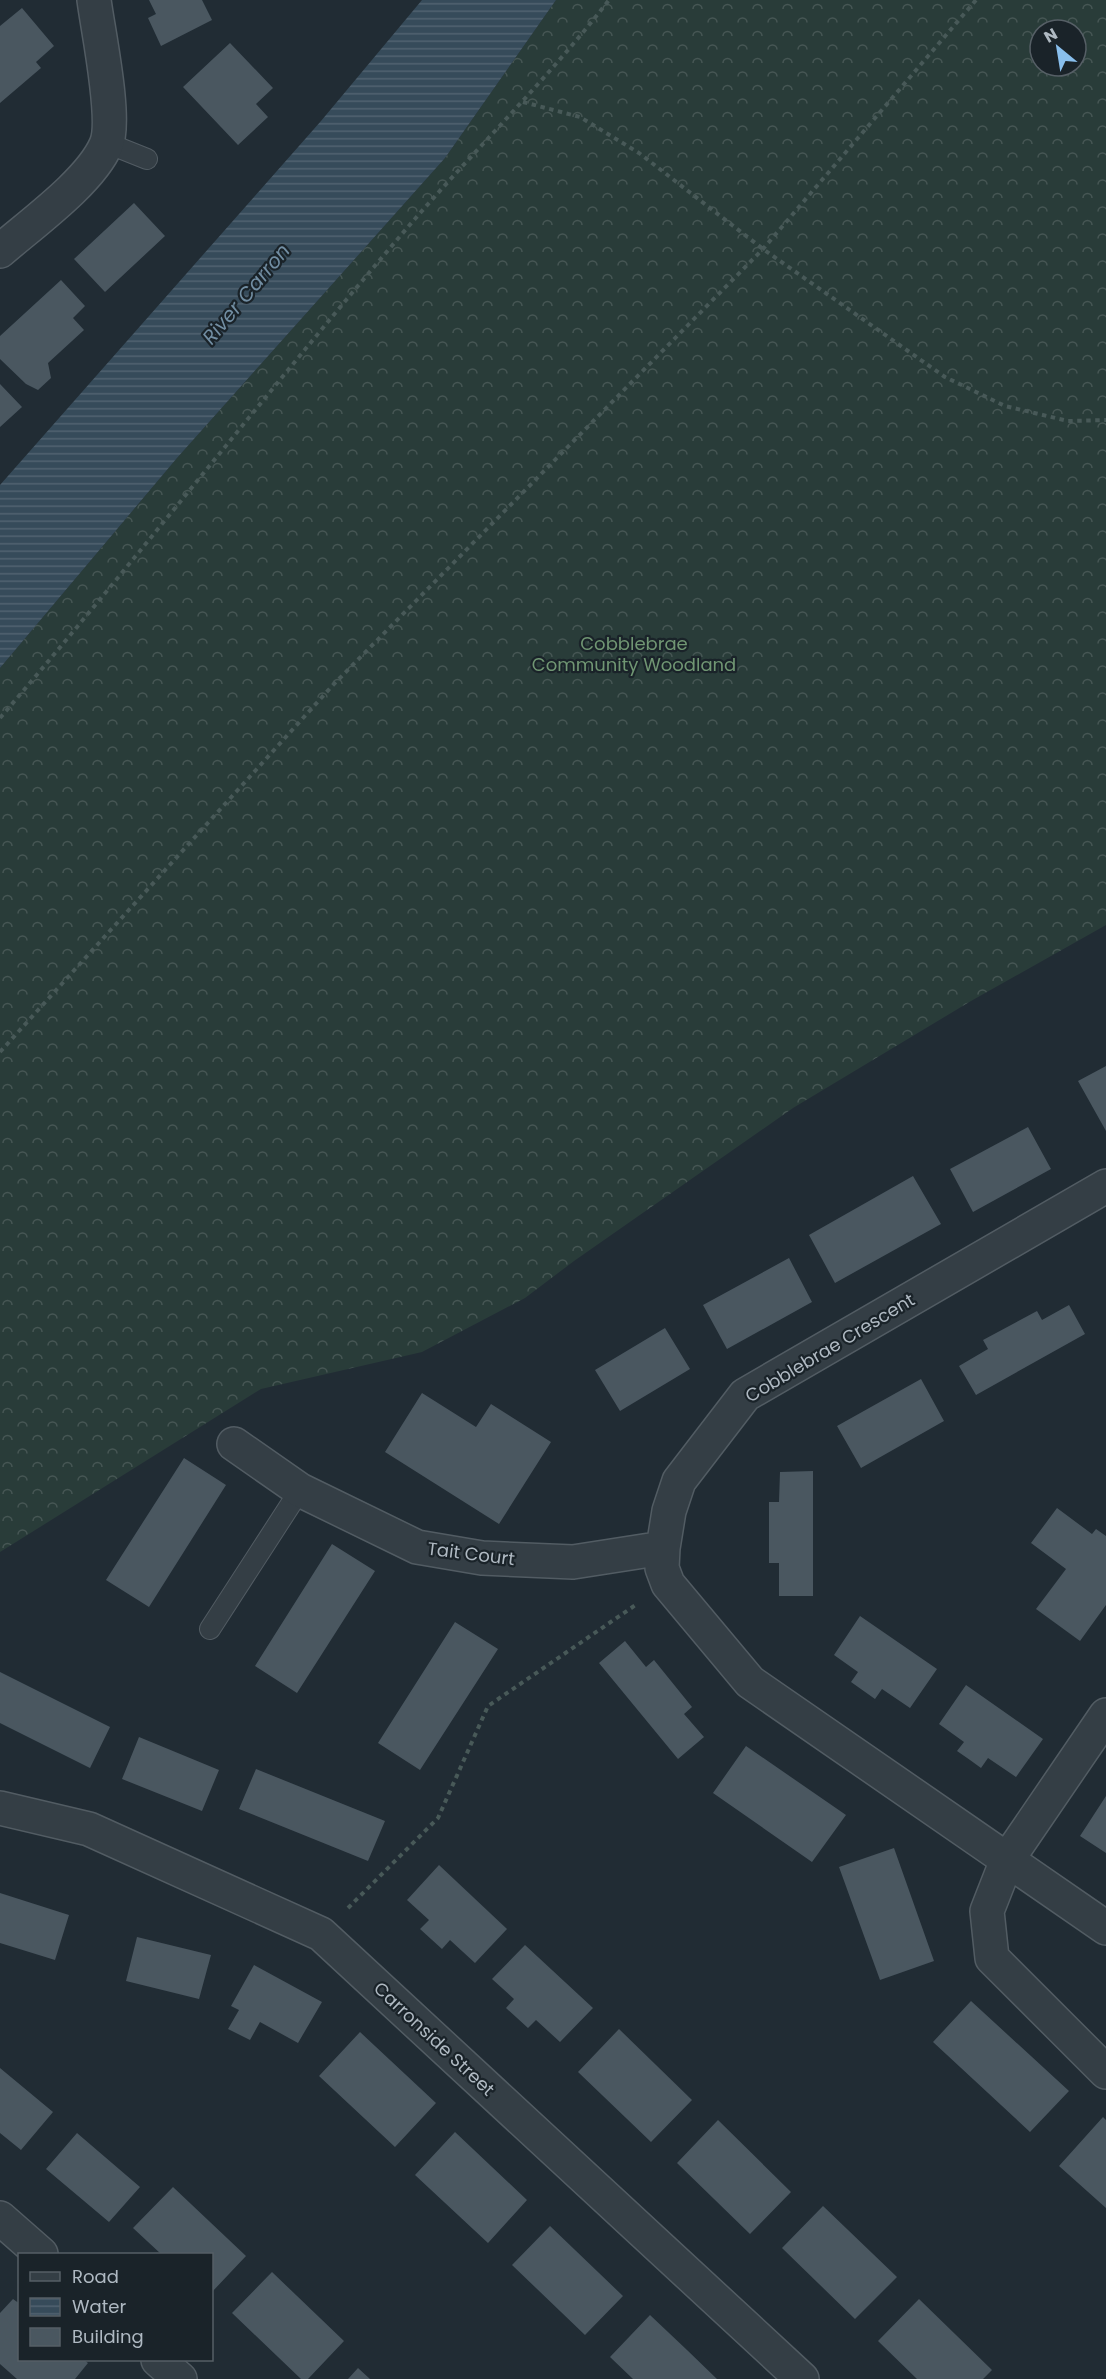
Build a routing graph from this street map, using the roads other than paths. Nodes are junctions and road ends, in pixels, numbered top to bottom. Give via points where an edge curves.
1 (94, 0) edge
2 (107, 144) junction
3 (147, 159) dead end
4 (0, 251) edge
5 (1106, 1186) edge
6 (234, 1444) dead end
7 (300, 1490) junction
8 (663, 1548) junction
9 (210, 1629) dead end
10 (1106, 1715) edge
11 (0, 1808) edge
12 (1007, 1860) junction
13 (1106, 1928) edge
14 (1106, 2072) edge
15 (0, 2218) edge
16 (40, 2253) edge
17 (159, 2361) edge
18 (180, 2379) edge
19 (802, 2379) edge

1 - 2 street via 109,108
2 - 3 lane
2 - 4 street via 89,174
5 - 8 street, Cobblebrae Crescent via 745,1395 679,1481
6 - 7 street, Tait Court
7 - 8 street, Tait Court via 417,1547 483,1558 573,1562
7 - 9 lane
8 - 12 street, Cobblebrae Crescent via 662,1568 668,1584 750,1682
10 - 12 street
11 - 19 street, Carronside Street via 89,1829 321,1934
12 - 13 street, Cobblebrae Crescent
12 - 14 street via 987,1911 992,1958
15 - 16 street
17 - 18 street

